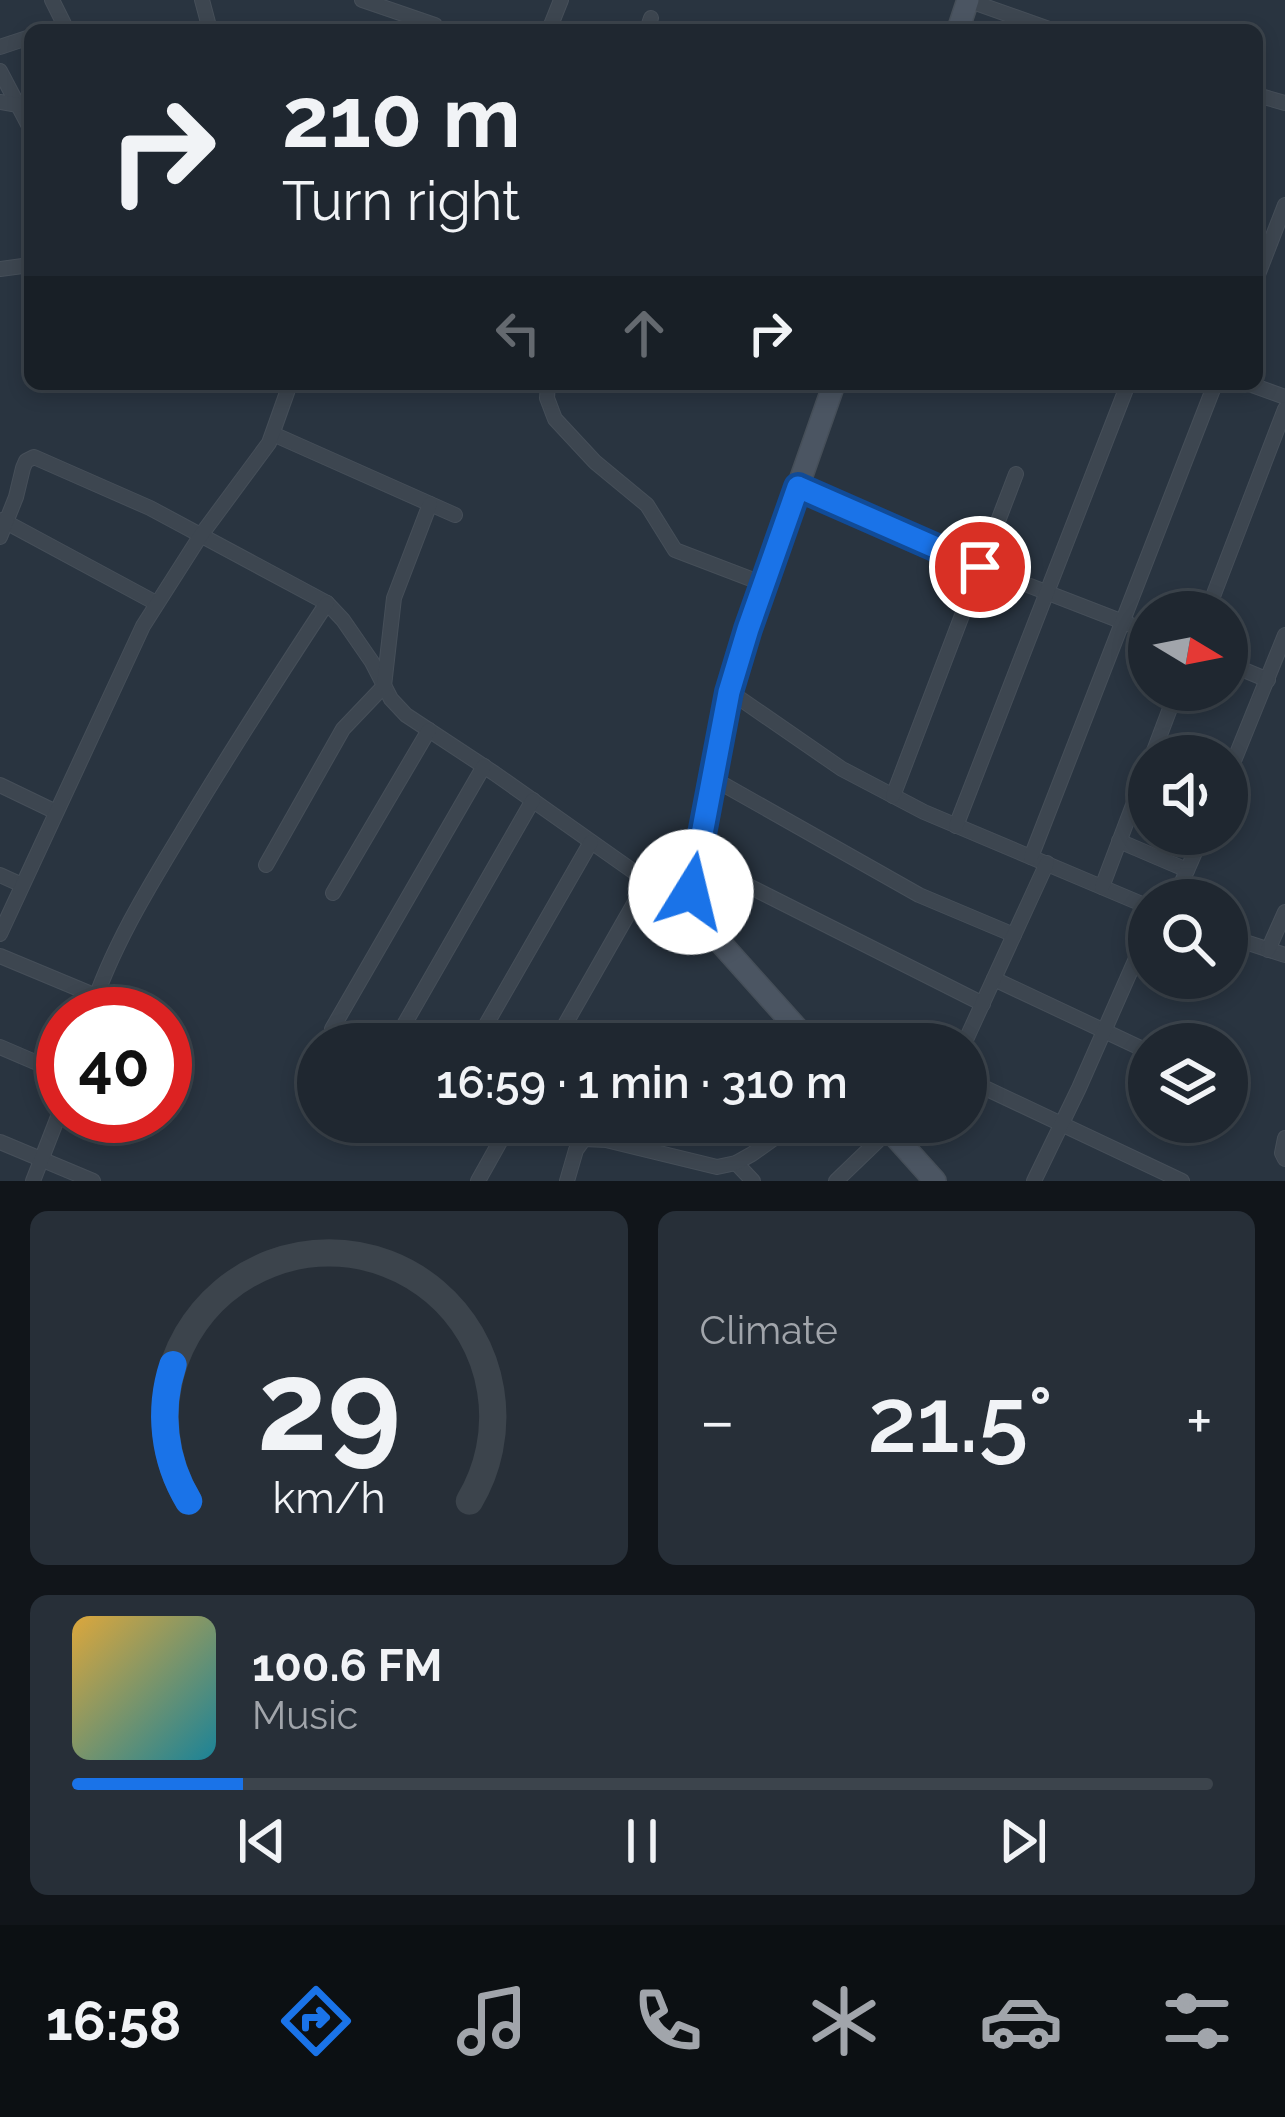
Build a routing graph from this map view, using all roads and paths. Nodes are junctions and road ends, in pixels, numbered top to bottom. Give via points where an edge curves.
1 (362, 0) edge
2 (968, 0) edge
3 (432, 24) edge
4 (1035, 24) edge
5 (0, 71) edge
6 (0, 102) edge
7 (18, 105) junction
8 (24, 116) edge
9 (1285, 205) edge
10 (1263, 262) edge
11 (288, 390) edge
12 (548, 390) edge
13 (832, 390) edge
14 (1126, 390) edge
15 (1213, 390) edge
16 (1285, 409) edge
17 (273, 434) junction
18 (1016, 474) dead end
19 (798, 487) junction
20 (430, 504) junction
21 (455, 514) dead end
22 (2, 526) edge
23 (201, 535) junction
24 (980, 567) junction
25 (764, 584) junction
26 (1215, 591) edge
27 (1047, 593) junction
28 (155, 603) junction
29 (327, 603) junction
30 (1123, 621) junction
31 (1128, 623) edge
32 (1285, 635) edge
33 (1248, 672) edge
34 (1268, 680) junction
35 (384, 686) junction
36 (729, 692) junction
37 (430, 730) junction
38 (1245, 735) edge
39 (484, 766) junction
40 (712, 778) junction
41 (0, 785) edge
42 (893, 796) junction
43 (533, 800) junction
44 (56, 812) junction
45 (1128, 817) edge
46 (956, 826) junction
47 (1119, 841) junction
48 (591, 842) junction
49 (1194, 855) edge
50 (1031, 856) junction
51 (695, 860) junction
52 (1047, 863) junction
53 (266, 865) dead end
54 (1187, 870) junction
55 (0, 874) edge
56 (1183, 879) edge
57 (647, 881) junction
58 (22, 885) junction
59 (1102, 887) junction
60 (691, 892) junction
61 (332, 893) dead end
62 (1128, 899) edge
63 (1285, 912) edge
64 (0, 934) edge
65 (1014, 935) junction
66 (1248, 943) edge
67 (1268, 950) junction
68 (1285, 955) edge
69 (0, 956) edge
70 (1128, 976) edge
71 (994, 979) junction
72 (74, 987) edge
73 (100, 987) edge
74 (983, 1004) junction
75 (335, 1023) edge
76 (405, 1023) edge
77 (488, 1023) edge
78 (566, 1023) edge
79 (786, 1023) edge
80 (974, 1023) edge
81 (1103, 1032) junction
82 (1128, 1043) edge
83 (0, 1048) edge
84 (36, 1063) edge
85 (987, 1089) edge
86 (1061, 1124) junction
87 (1285, 1138) edge
88 (0, 1142) edge
89 (48, 1143) edge
90 (499, 1143) edge
91 (765, 1143) edge
92 (870, 1143) edge
93 (901, 1143) edge
94 (912, 1143) edge
95 (907, 1150) junction
96 (42, 1159) junction
97 (1285, 1160) edge
98 (736, 1163) junction
99 (717, 1167) junction
100 (33, 1181) edge
101 (93, 1181) edge
102 (478, 1181) edge
103 (567, 1181) edge
104 (704, 1181) edge
105 (753, 1181) edge
106 (836, 1181) edge
107 (934, 1181) edge
108 (1034, 1181) edge
109 (1182, 1181) edge

1 - 3 street
2 - 4 street
5 - 7 street
6 - 7 street
7 - 8 street
9 - 10 street
11 - 17 street
12 - 25 street via 555,419 646,505 674,550
13 - 19 street
14 - 27 street
15 - 30 street
16 - 26 street
17 - 20 street
17 - 23 street
18 - 24 street
19 - 24 street
19 - 25 street
20 - 21 street
20 - 35 street via 394,598
22 - 23 street via 34,457
22 - 28 street
23 - 28 street
23 - 29 street
24 - 27 street
24 - 42 street
25 - 36 street
27 - 30 street
27 - 46 street
28 - 44 street
29 - 35 street
29 - 73 street via 172,849
30 - 31 street
30 - 50 street
32 - 34 street
33 - 34 street
34 - 38 street
35 - 37 street
35 - 53 street via 343,729
36 - 40 street
36 - 42 street
37 - 39 street
37 - 61 street
39 - 43 street
39 - 75 street
40 - 51 street
40 - 65 street via 919,895
41 - 44 street
42 - 46 street
43 - 48 street
43 - 76 street
44 - 58 street
45 - 47 street
46 - 50 street
47 - 54 street
47 - 59 street
48 - 57 street
48 - 77 street
49 - 54 street
50 - 52 street
51 - 60 street
51 - 74 street
52 - 59 street
52 - 65 street
54 - 56 street
55 - 58 street
57 - 60 street
57 - 78 street
58 - 64 street
59 - 62 street
60 - 79 street via 701,921
63 - 67 street
65 - 71 street
66 - 67 street
67 - 68 street
69 - 72 street
70 - 81 street
71 - 74 street
71 - 81 street
74 - 80 street
81 - 82 street
81 - 86 street
83 - 84 street
85 - 86 street
86 - 108 street
86 - 109 street
87 - 97 street
88 - 96 street
89 - 96 street
90 - 102 street
91 - 98 street
92 - 106 street
93 - 95 street
94 - 95 street
95 - 107 street
96 - 100 street
96 - 101 street
98 - 99 street
98 - 105 street
99 - 103 street via 592,1138 579,1144
99 - 104 street

